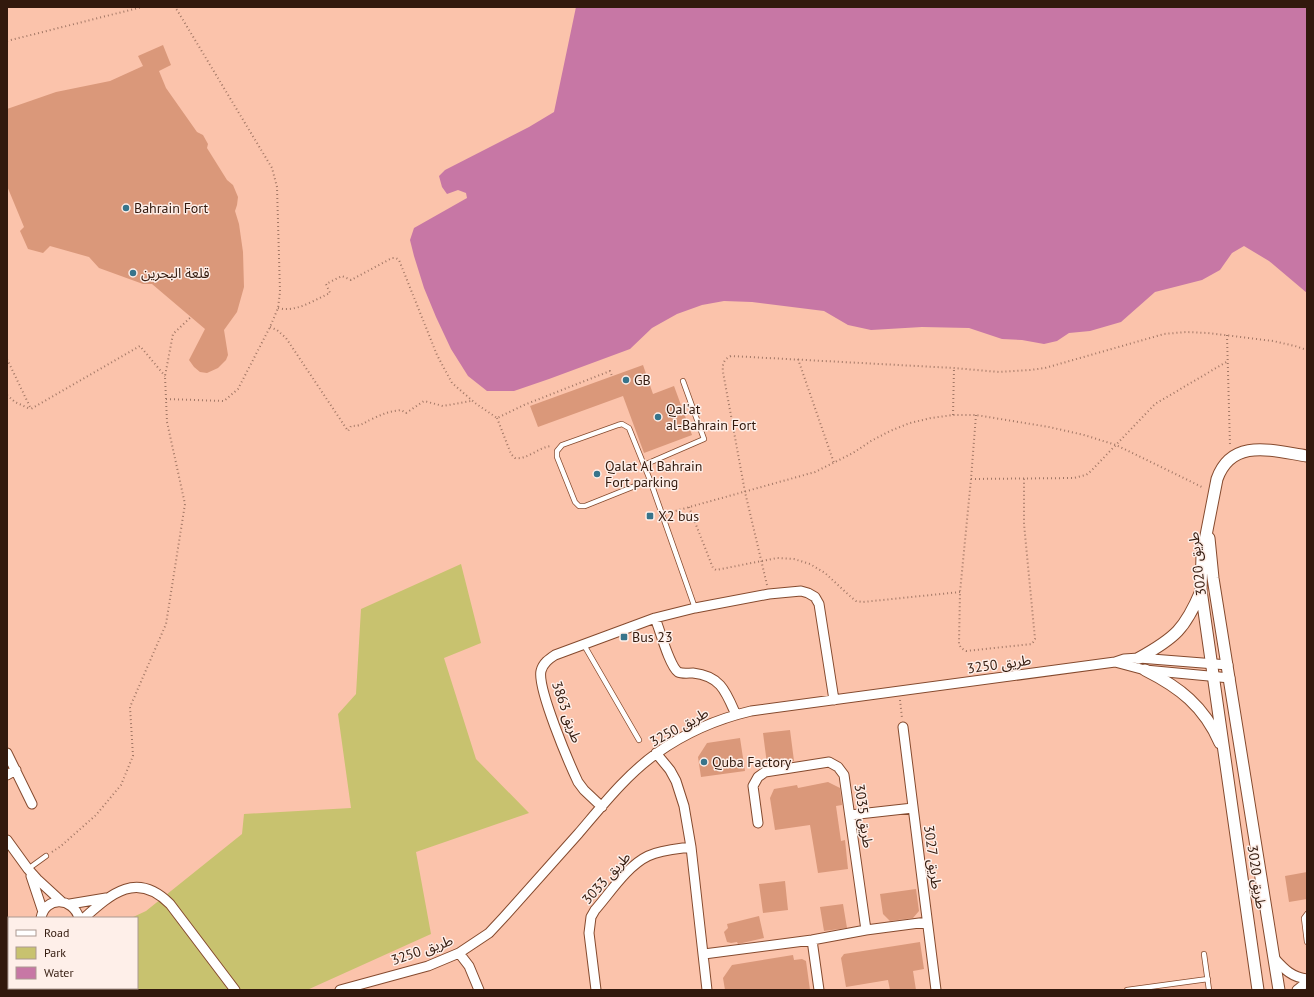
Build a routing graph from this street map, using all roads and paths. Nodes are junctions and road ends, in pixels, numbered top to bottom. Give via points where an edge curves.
1 (142, 7) edge
2 (174, 7) edge
3 (7, 41) edge
4 (278, 308) junction
5 (190, 317) dead end
6 (270, 327) junction
7 (1227, 335) junction
8 (1307, 350) edge
9 (7, 359) edge
10 (798, 359) junction
11 (1228, 361) junction
12 (954, 368) junction
13 (165, 376) junction
14 (612, 376) dead end
15 (683, 381) dead end
16 (7, 395) edge
17 (166, 399) junction
18 (472, 401) junction
19 (31, 409) junction
20 (953, 415) junction
21 (976, 415) junction
22 (497, 418) junction
23 (1116, 445) junction
24 (560, 446) junction
25 (1307, 456) edge
26 (1231, 458) junction
27 (834, 463) junction
28 (644, 465) junction
29 (1024, 478) junction
30 (971, 479) junction
31 (650, 480) junction
32 (745, 492) junction
33 (1214, 494) junction
34 (689, 507) junction
35 (661, 515) junction
36 (1209, 523) junction
37 (762, 561) junction
38 (1201, 590) junction
39 (960, 592) junction
40 (769, 594) junction
41 (695, 608) junction
42 (655, 618) junction
43 (584, 645) junction
44 (1139, 658) junction
45 (1115, 662) junction
46 (1212, 663) junction
47 (1228, 665) junction
48 (1145, 670) junction
49 (1213, 677) junction
50 (1230, 678) junction
51 (899, 691) junction
52 (834, 700) junction
53 (736, 715) junction
54 (903, 727) joint
55 (639, 740) dead end
56 (7, 753) edge
57 (656, 753) junction
58 (1225, 754) junction
59 (16, 770) junction
60 (7, 775) edge
61 (32, 804) dead end
62 (602, 806) junction
63 (913, 808) junction
64 (850, 815) junction
65 (758, 823) dead end
66 (7, 840) edge
67 (691, 847) junction
68 (46, 856) joint
69 (28, 869) junction
70 (106, 898) junction
71 (66, 903) junction
72 (1307, 914) edge
73 (40, 916) edge
74 (79, 917) edge
75 (85, 917) edge
76 (927, 922) junction
77 (866, 930) junction
78 (812, 940) junction
79 (1307, 942) edge
80 (460, 953) junction
81 (704, 954) junction
82 (1204, 954) dead end
83 (1275, 959) junction
84 (1208, 979) junction
85 (1307, 981) edge
86 (235, 990) edge
87 (340, 990) edge
88 (479, 990) edge
89 (596, 990) edge
90 (707, 990) edge
91 (819, 990) edge
92 (936, 990) edge
93 (1127, 990) edge
94 (1209, 990) edge
95 (1258, 990) edge
96 (1280, 990) edge
97 (1297, 990) edge

1 - 3 path
2 - 4 path via 272,168 278,187
4 - 6 path
4 - 18 path via 296,308 330,293 326,284 342,276 351,280 392,258 398,258 444,369 452,383
5 - 13 path via 173,334
6 - 17 path via 238,389 224,401
6 - 18 path via 286,338 348,431 351,426 360,426 389,412 401,410 406,413 424,401 443,406
7 - 8 path via 1284,343
7 - 11 path
7 - 12 path via 1186,332 1164,334 1030,370 999,372
9 - 19 path
10 - 12 path
10 - 27 path
10 - 32 path via 735,355 723,364
11 - 23 path via 1155,404
11 - 26 path
12 - 20 path
13 - 17 path
13 - 19 path via 140,346
14 - 22 path via 610,371
15 - 28 lane via 704,439
16 - 19 path via 15,402
17 - 68 path via 167,422 185,504 166,624 130,706 133,756 121,785 96,815 62,846
18 - 22 path
20 - 21 path
20 - 27 path via 910,423 890,431
21 - 23 path via 1049,426
21 - 30 path
22 - 24 path via 511,454 515,458 549,446
23 - 29 path via 1091,471 1080,477
23 - 33 path
24 - 28 lane via 622,424 629,428
24 - 31 lane via 557,457 575,502 579,506 585,506
25 - 26 street via 1265,449 1246,450
26 - 33 street via 1220,469
27 - 32 path via 815,472
28 - 31 lane
29 - 30 path
29 - 39 path via 1024,524 1034,642 966,651 961,648
30 - 39 path
31 - 35 lane
32 - 34 path
32 - 37 path
33 - 36 street
34 - 35 path
34 - 37 path via 713,568 719,570
35 - 41 lane
36 - 38 street, طريق 3020 via 1202,556
36 - 47 street, طريق 3020 via 1213,578
37 - 39 path via 788,558 810,564 825,573 856,601
37 - 40 path
38 - 44 street via 1192,613 1183,626 1160,647
38 - 46 street, طريق 3020
40 - 41 street, طريق 3863
40 - 52 street, طريق 3863 via 801,591 815,597 819,604
41 - 42 street, طريق 3863
42 - 43 street, طريق 3863
42 - 53 street via 673,667 680,673 707,675 716,681 726,691
43 - 55 lane
43 - 62 street, طريق 3863 via 549,659 541,672 541,679 572,770 584,790
44 - 45 street, طريق 3250
44 - 46 street, طريق 3250
45 - 48 street, طريق 3250
45 - 51 street, طريق 3250
46 - 47 street, طريق 3250
46 - 49 street, طريق 3020
47 - 50 street, طريق 3020
48 - 49 street, طريق 3250
48 - 58 street via 1166,680 1186,695 1202,712
49 - 50 street, طريق 3250
49 - 58 street, طريق 3020
50 - 83 street, طريق 3020
51 - 52 street, طريق 3250
51 - 54 path
52 - 53 street, طريق 3250
53 - 57 street, طريق 3250 via 691,732
54 - 63 street, طريق 3027
56 - 59 street
57 - 62 street, طريق 3250
57 - 67 street via 670,770 680,791
58 - 95 street, طريق 3020
59 - 60 street
59 - 61 street
62 - 80 street, طريق 3250 via 489,933
63 - 64 street
63 - 76 street, طريق 3027
64 - 65 street, طريق 3035 via 844,775 838,766 829,762 765,772 758,777 753,786
64 - 77 street, طريق 3035
66 - 69 street
67 - 81 street
67 - 89 street, طريق 3033 via 658,852 638,862 595,910 591,917 589,932
68 - 69 lane
69 - 71 street via 44,887
69 - 73 street via 37,891
70 - 71 street
70 - 75 street
70 - 86 street via 133,887 147,888 160,894
71 - 73 street via 51,904
71 - 74 street via 77,912
72 - 79 lane via 1304,918
76 - 77 street
76 - 92 street, طريق 3027
77 - 78 street
78 - 81 street
78 - 91 street
80 - 87 street, طريق 3250 via 428,966
80 - 88 street via 469,966
81 - 90 street
82 - 84 lane
83 - 85 street via 1290,974
83 - 96 street, طريق 3020
84 - 93 lane
84 - 94 lane
85 - 97 street

